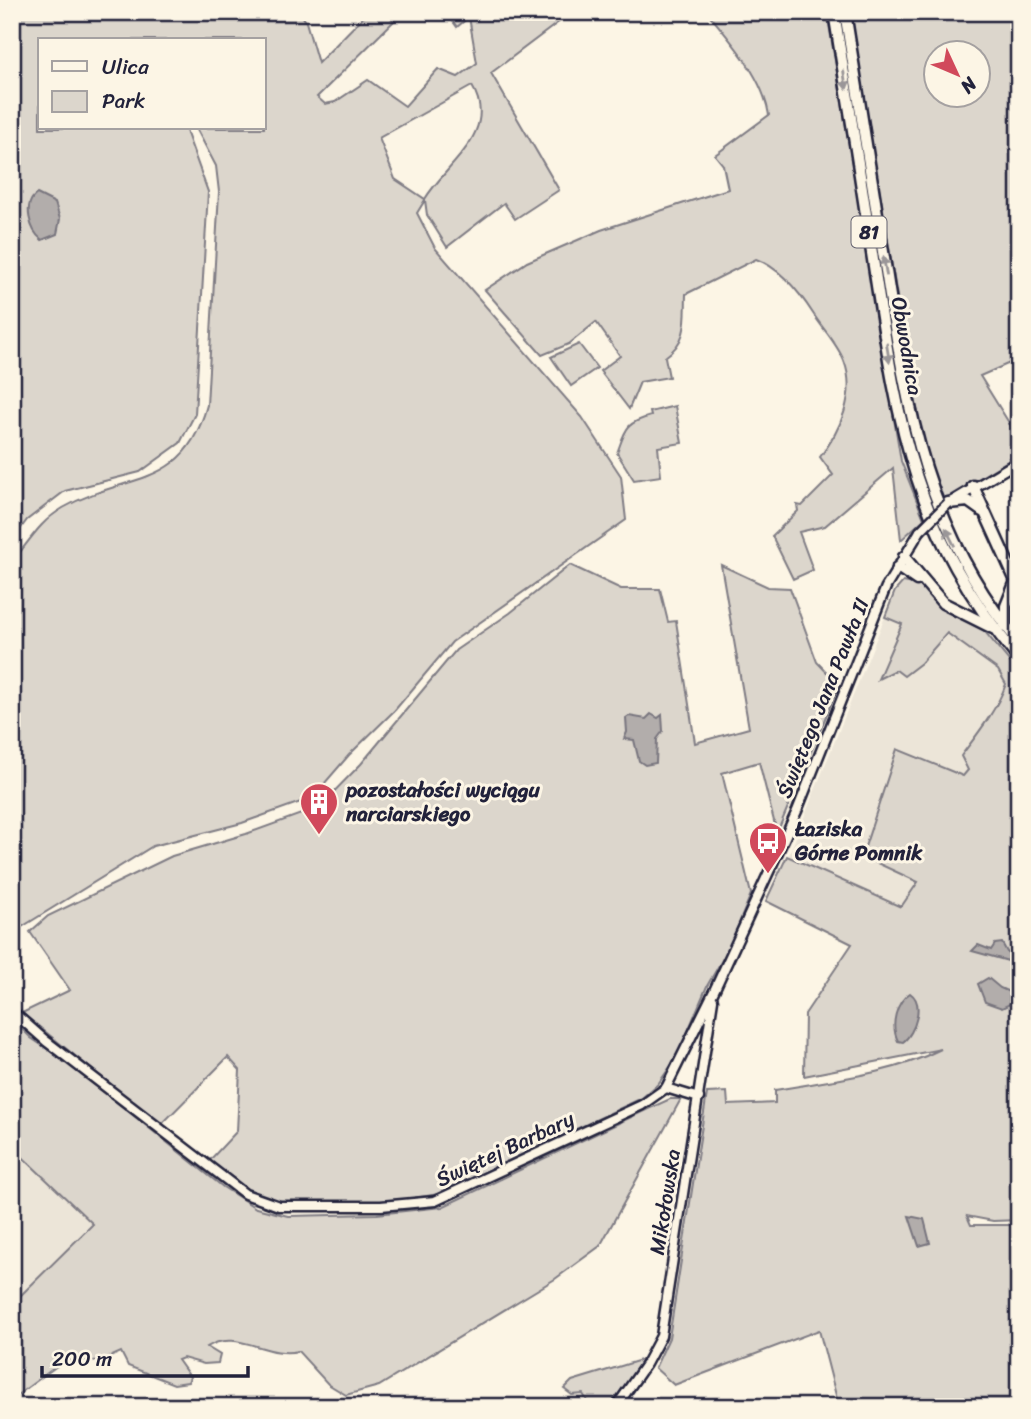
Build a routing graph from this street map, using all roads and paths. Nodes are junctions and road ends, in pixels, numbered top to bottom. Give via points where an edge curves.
1 (834, 12) edge
2 (845, 12) edge
3 (1019, 461) edge
4 (973, 486) junction
5 (948, 503) junction
6 (982, 511) junction
7 (904, 556) junction
8 (898, 567) junction
9 (926, 585) junction
10 (967, 591) junction
11 (984, 596) junction
12 (1010, 599) junction
13 (952, 610) junction
14 (994, 628) junction
15 (1007, 628) junction
16 (1019, 642) edge
17 (1019, 659) edge
18 (714, 991) junction
19 (12, 1011) edge
20 (666, 1088) junction
21 (699, 1098) junction
22 (616, 1407) edge

1 -> 10 main road, Obwodnica / 81 via 907,451 936,531
11 -> 2 main road, Obwodnica / 81 via 942,519 915,435
3 - 4 street, Świętego Jana Pawła II
4 - 5 street, Świętego Jana Pawła II
4 - 6 main road
5 - 6 main road via 968,502
5 - 7 street, Świętego Jana Pawła II, bridge via 920,531
6 - 12 main road via 1016,581
7 - 8 street, Świętego Jana Pawła II
7 - 9 main road
8 - 9 main road
8 - 18 street, Świętego Jana Pawła II via 797,811
9 - 13 main road
10 - 13 main road via 964,606
10 - 14 main road, Obwodnica / 81
11 - 12 main road via 995,601
11 - 15 main road, Obwodnica / 81
12 - 15 main road via 1004,615
13 - 14 main road
14 - 17 main road, Obwodnica / 81
15 - 16 main road, Obwodnica / 81
18 - 20 street
18 - 21 street, Mikołowska
19 - 20 street, Świętej Barbary via 245,1194 279,1206 435,1201 642,1105
20 - 21 street
21 - 22 street, Mikołowska via 661,1336

